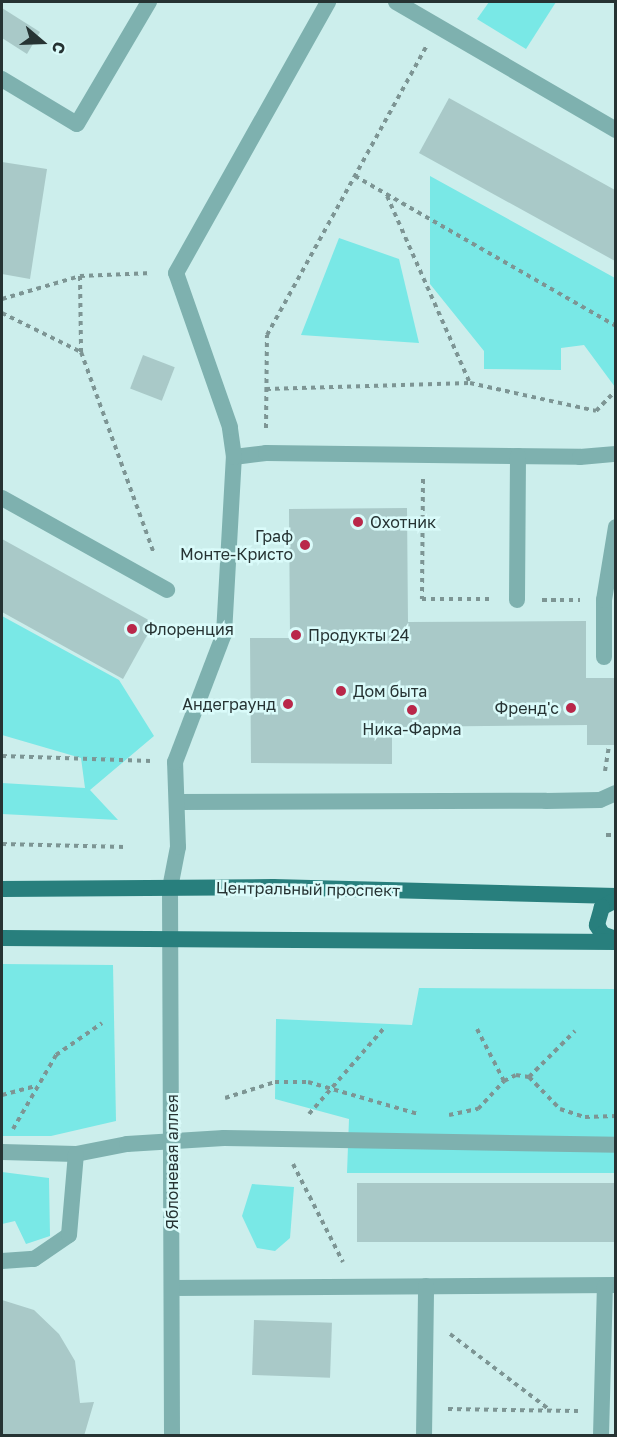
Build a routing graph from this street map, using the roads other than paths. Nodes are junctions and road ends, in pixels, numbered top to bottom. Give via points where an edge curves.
1 (149, 2) edge
2 (328, 2) edge
3 (396, 2) edge
4 (2, 79) edge
5 (615, 130) edge
6 (615, 454) edge
7 (518, 456) junction
8 (234, 457) junction
9 (2, 498) edge
10 (615, 526) edge
11 (167, 591) road end
12 (517, 600) road end
13 (604, 657) dead end
14 (615, 793) edge
15 (177, 802) junction
16 (170, 888) junction
17 (2, 889) edge
18 (615, 898) edge
19 (2, 938) edge
20 (615, 940) edge
21 (171, 942) junction
22 (173, 1142) junction
23 (615, 1145) edge
24 (2, 1152) edge
25 (76, 1154) junction
26 (2, 1261) edge
27 (426, 1286) junction
28 (610, 1286) edge
29 (172, 1288) junction
30 (172, 1436) edge
31 (424, 1436) edge
32 (601, 1436) edge

1 - 4 street via 77,123
2 - 8 street via 176,273 230,427
3 - 5 street
6 - 7 street
7 - 8 street via 266,453
7 - 12 street
8 - 15 street, Яблоневая аллея via 224,633 175,762
9 - 11 street
10 - 13 street via 604,600
14 - 15 street via 600,800
15 - 16 street, Яблоневая аллея via 178,847
16 - 17 main road, Центральный проспект
16 - 18 main road, Центральный проспект
16 - 21 street, Яблоневая аллея
18 - 20 main road via 602,908 597,925 602,934
19 - 21 main road
20 - 21 main road
21 - 22 street, Яблоневая аллея
22 - 23 street via 224,1138
22 - 25 street via 127,1144
22 - 29 street, Яблоневая аллея
24 - 25 street
25 - 26 street via 69,1235 34,1259
27 - 28 street
27 - 29 street
27 - 31 street
28 - 32 street
29 - 30 street, Яблоневая аллея

